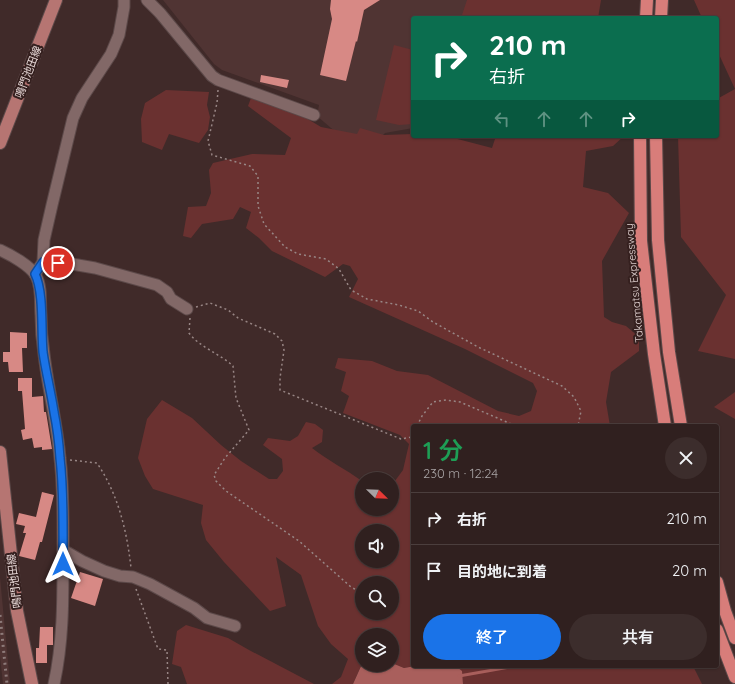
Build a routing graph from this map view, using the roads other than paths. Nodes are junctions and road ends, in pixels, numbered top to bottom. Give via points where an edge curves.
1 (56, 0) edge
2 (124, 0) edge
3 (147, 0) edge
4 (647, 0) edge
5 (662, 0) edge
6 (646, 16) edge
7 (661, 16) edge
8 (314, 115) dead end
9 (640, 138) edge
10 (656, 138) edge
11 (0, 143) edge
12 (0, 250) edge
13 (43, 262) junction
14 (35, 274) junction
15 (187, 309) road end
16 (665, 424) edge
17 (681, 424) edge
18 (0, 452) edge
19 (63, 550) junction
20 (719, 589) edge
21 (235, 626) dead end
22 (719, 635) edge
23 (735, 638) edge
24 (735, 677) edge
25 (32, 684) edge
26 (54, 684) edge

1 - 11 main road, 鳴門池田線
2 - 13 street via 119,35 111,54 82,98 73,118 44,240
3 - 8 street via 212,76
4 - 6 highway
5 - 7 highway
9 - 16 highway, Takamatsu Expressway via 641,241
10 - 17 highway via 658,240 669,352
12 - 14 street via 30,268
13 - 14 street
13 - 15 street via 95,268 157,285 171,299
14 - 19 street via 40,292 41,332 61,459 64,499
18 - 25 main road, 鳴門池田線 via 17,611
19 - 21 street via 82,562 104,571 133,577 150,584 207,618
19 - 26 street via 62,635
20 - 23 highway
22 - 24 highway

